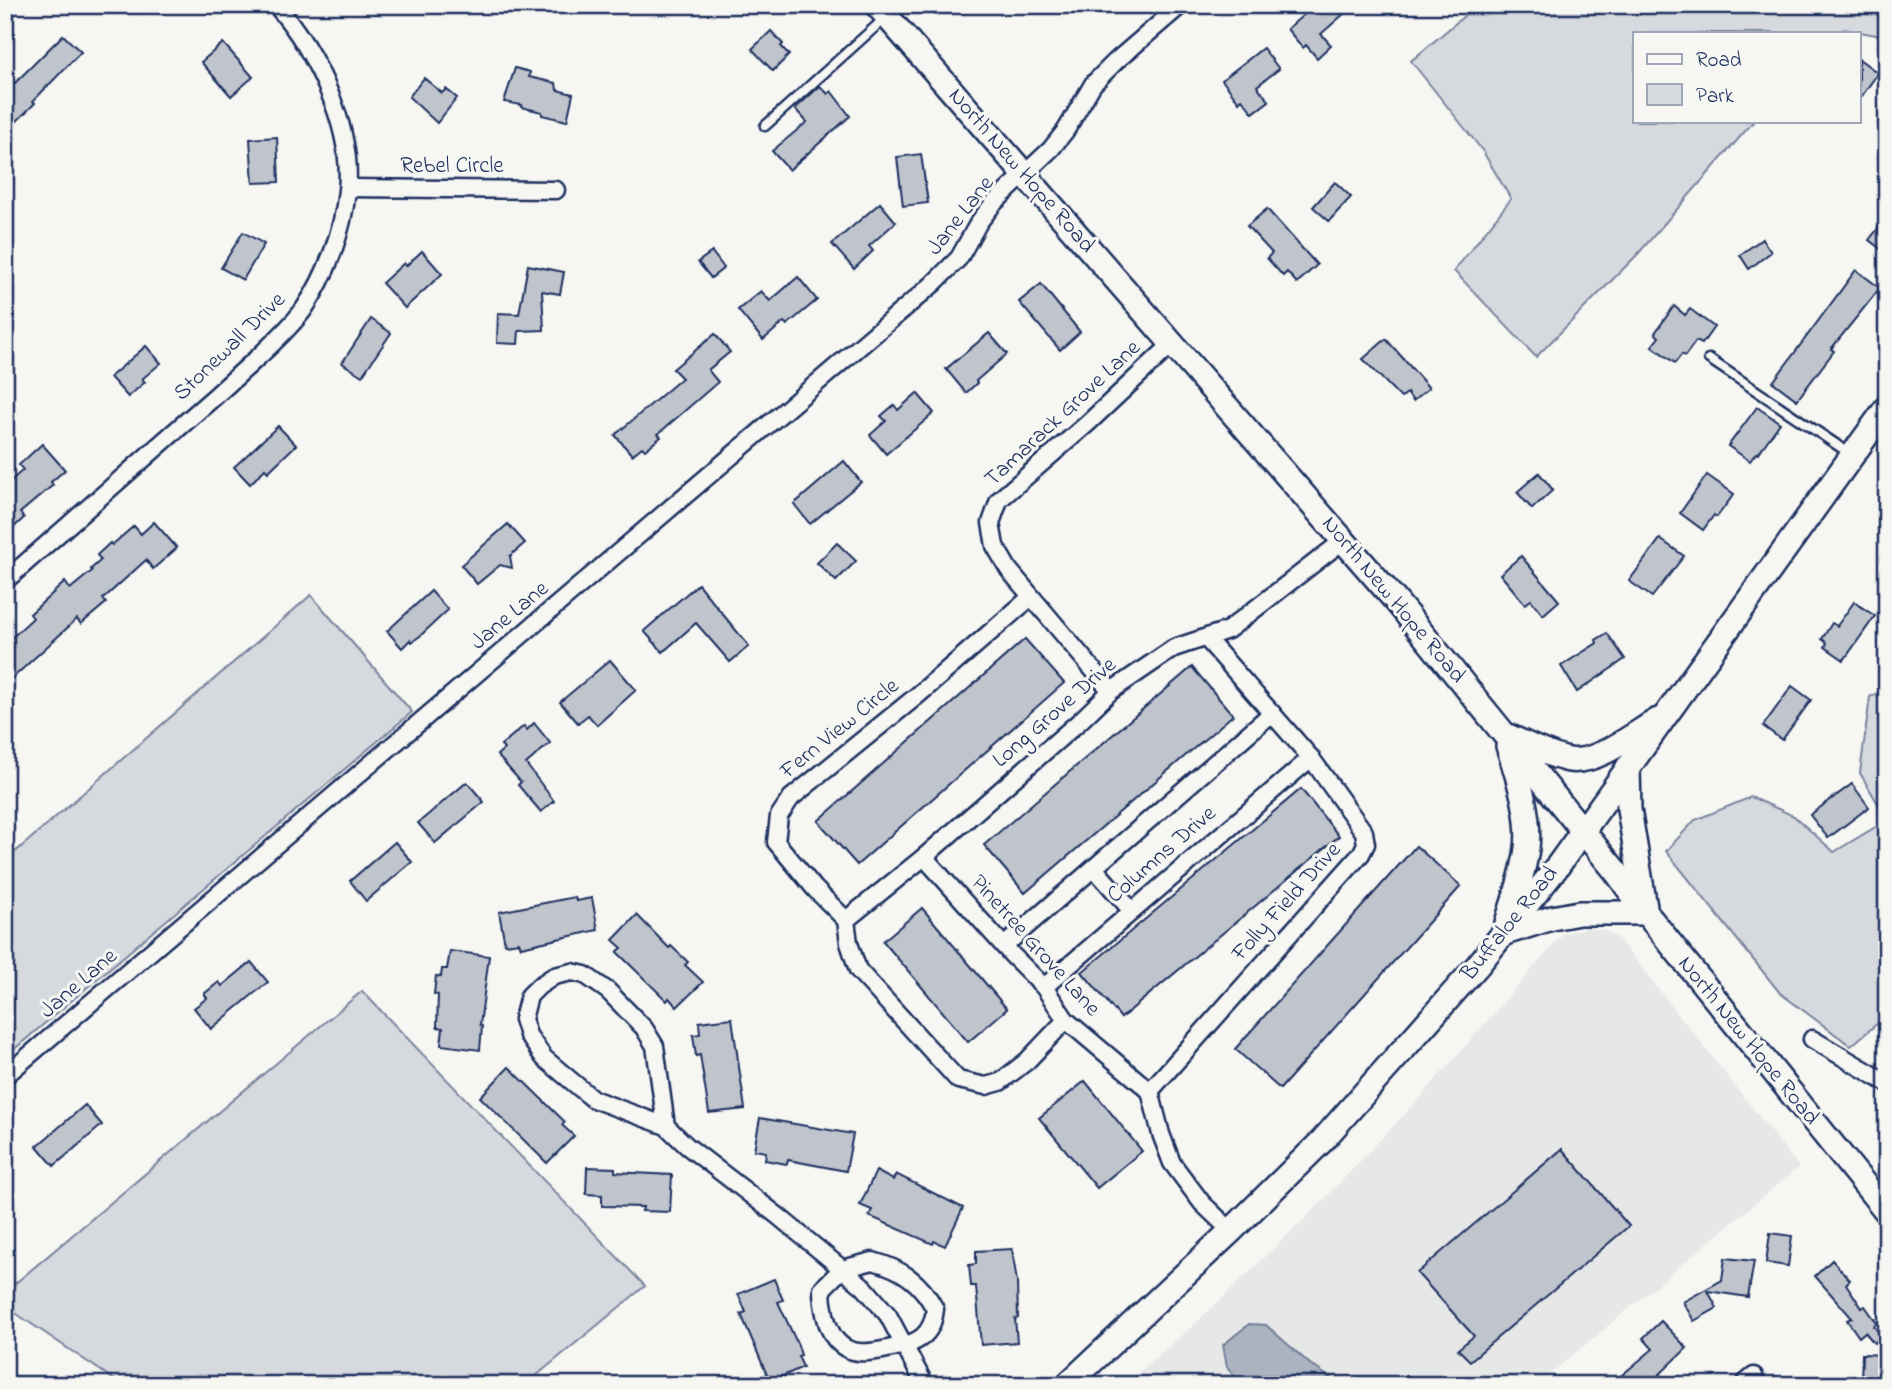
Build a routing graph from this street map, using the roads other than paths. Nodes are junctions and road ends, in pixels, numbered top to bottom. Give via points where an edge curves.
1 (276, 5) edge
2 (1181, 5) edge
3 (881, 11) edge
4 (765, 126) dead end
5 (1026, 174) junction
6 (348, 188) junction
7 (556, 190) dead end
8 (1172, 344) junction
9 (1709, 359) dead end
10 (1887, 407) edge
11 (1852, 455) junction
12 (1344, 540) junction
13 (5, 581) edge
14 (1031, 597) junction
15 (1206, 638) junction
16 (1111, 691) junction
17 (1272, 713) junction
18 (1666, 715) junction
19 (1505, 735) junction
20 (1311, 758) junction
21 (1628, 767) junction
22 (1582, 832) junction
23 (924, 857) junction
24 (1094, 868) junction
25 (1132, 911) junction
26 (1646, 913) junction
27 (846, 920) junction
28 (1504, 933) junction
29 (1004, 946) junction
30 (1044, 987) junction
31 (1066, 1020) junction
32 (1811, 1039) dead end
33 (5, 1076) edge
34 (1887, 1083) edge
35 (1150, 1091) junction
36 (666, 1126) junction
37 (1887, 1212) edge
38 (1231, 1231) junction
39 (842, 1269) junction
40 (906, 1346) junction
41 (925, 1385) edge
42 (1067, 1385) edge

1 - 6 street, Stonewall Drive via 307,48 335,108
2 - 5 street, Jane Lane via 1093,84 1066,130
3 - 4 lane
3 - 5 main road, North New Hope Road
5 - 8 main road, North New Hope Road
5 - 33 street, Jane Lane via 993,204 959,258 933,284
6 - 7 street, Rebel Circle
6 - 13 street, Stonewall Drive via 333,250 303,310 225,388
8 - 12 main road, North New Hope Road
8 - 14 street, Tamarack Grove Lane via 999,500 991,523 995,546
9 - 11 lane
10 - 11 main road, Buffaloe Road
11 - 18 main road, Buffaloe Road
12 - 15 street, Long Grove Drive via 1246,617
12 - 19 main road, North New Hope Road
14 - 16 street, Tamarack Grove Lane
14 - 27 street, Fern View Circle via 791,798 779,816 776,842
15 - 16 street, Long Grove Drive via 1174,648
15 - 17 street, Folly Field Drive
16 - 23 street, Long Grove Drive
17 - 20 street, Folly Field Drive
17 - 24 street
18 - 19 main road via 1598,755 1580,760 1568,760
18 - 21 main road, Buffaloe Road
19 - 22 main road, North New Hope Road
19 - 28 main road via 1528,834
20 - 25 street, Columns Drive
20 - 35 street, Folly Field Drive via 1364,832 1366,844
21 - 22 main road, Buffaloe Road
21 - 26 main road via 1629,809
22 - 26 main road, North New Hope Road
22 - 28 main road, Buffaloe Road
23 - 27 street, Long Grove Drive
23 - 29 street, Pinetree Grove Lane
24 - 25 street
24 - 29 street
25 - 30 street, Columns Drive
26 - 28 main road via 1579,913
26 - 37 main road, North New Hope Road
27 - 31 street via 858,970 958,1080 986,1086 1000,1082
28 - 38 main road, Buffaloe Road via 1322,1141
29 - 30 street, Pinetree Grove Lane
30 - 31 street, Pinetree Grove Lane
31 - 35 street, Pinetree Grove Lane
32 - 34 street
35 - 38 street via 1172,1163 1202,1203
36 - 36 street via 655,1046 644,1028 585,975 554,976 539,986 529,996 523,1019 544,1058 593,1099
36 - 39 street
38 - 42 main road, Buffaloe Road
39 - 40 street via 888,1315
39 - 40 street via 822,1289 822,1307 836,1340 863,1353
39 - 40 street via 873,1261 904,1272 923,1289 935,1309 933,1322 923,1336
40 - 41 street

